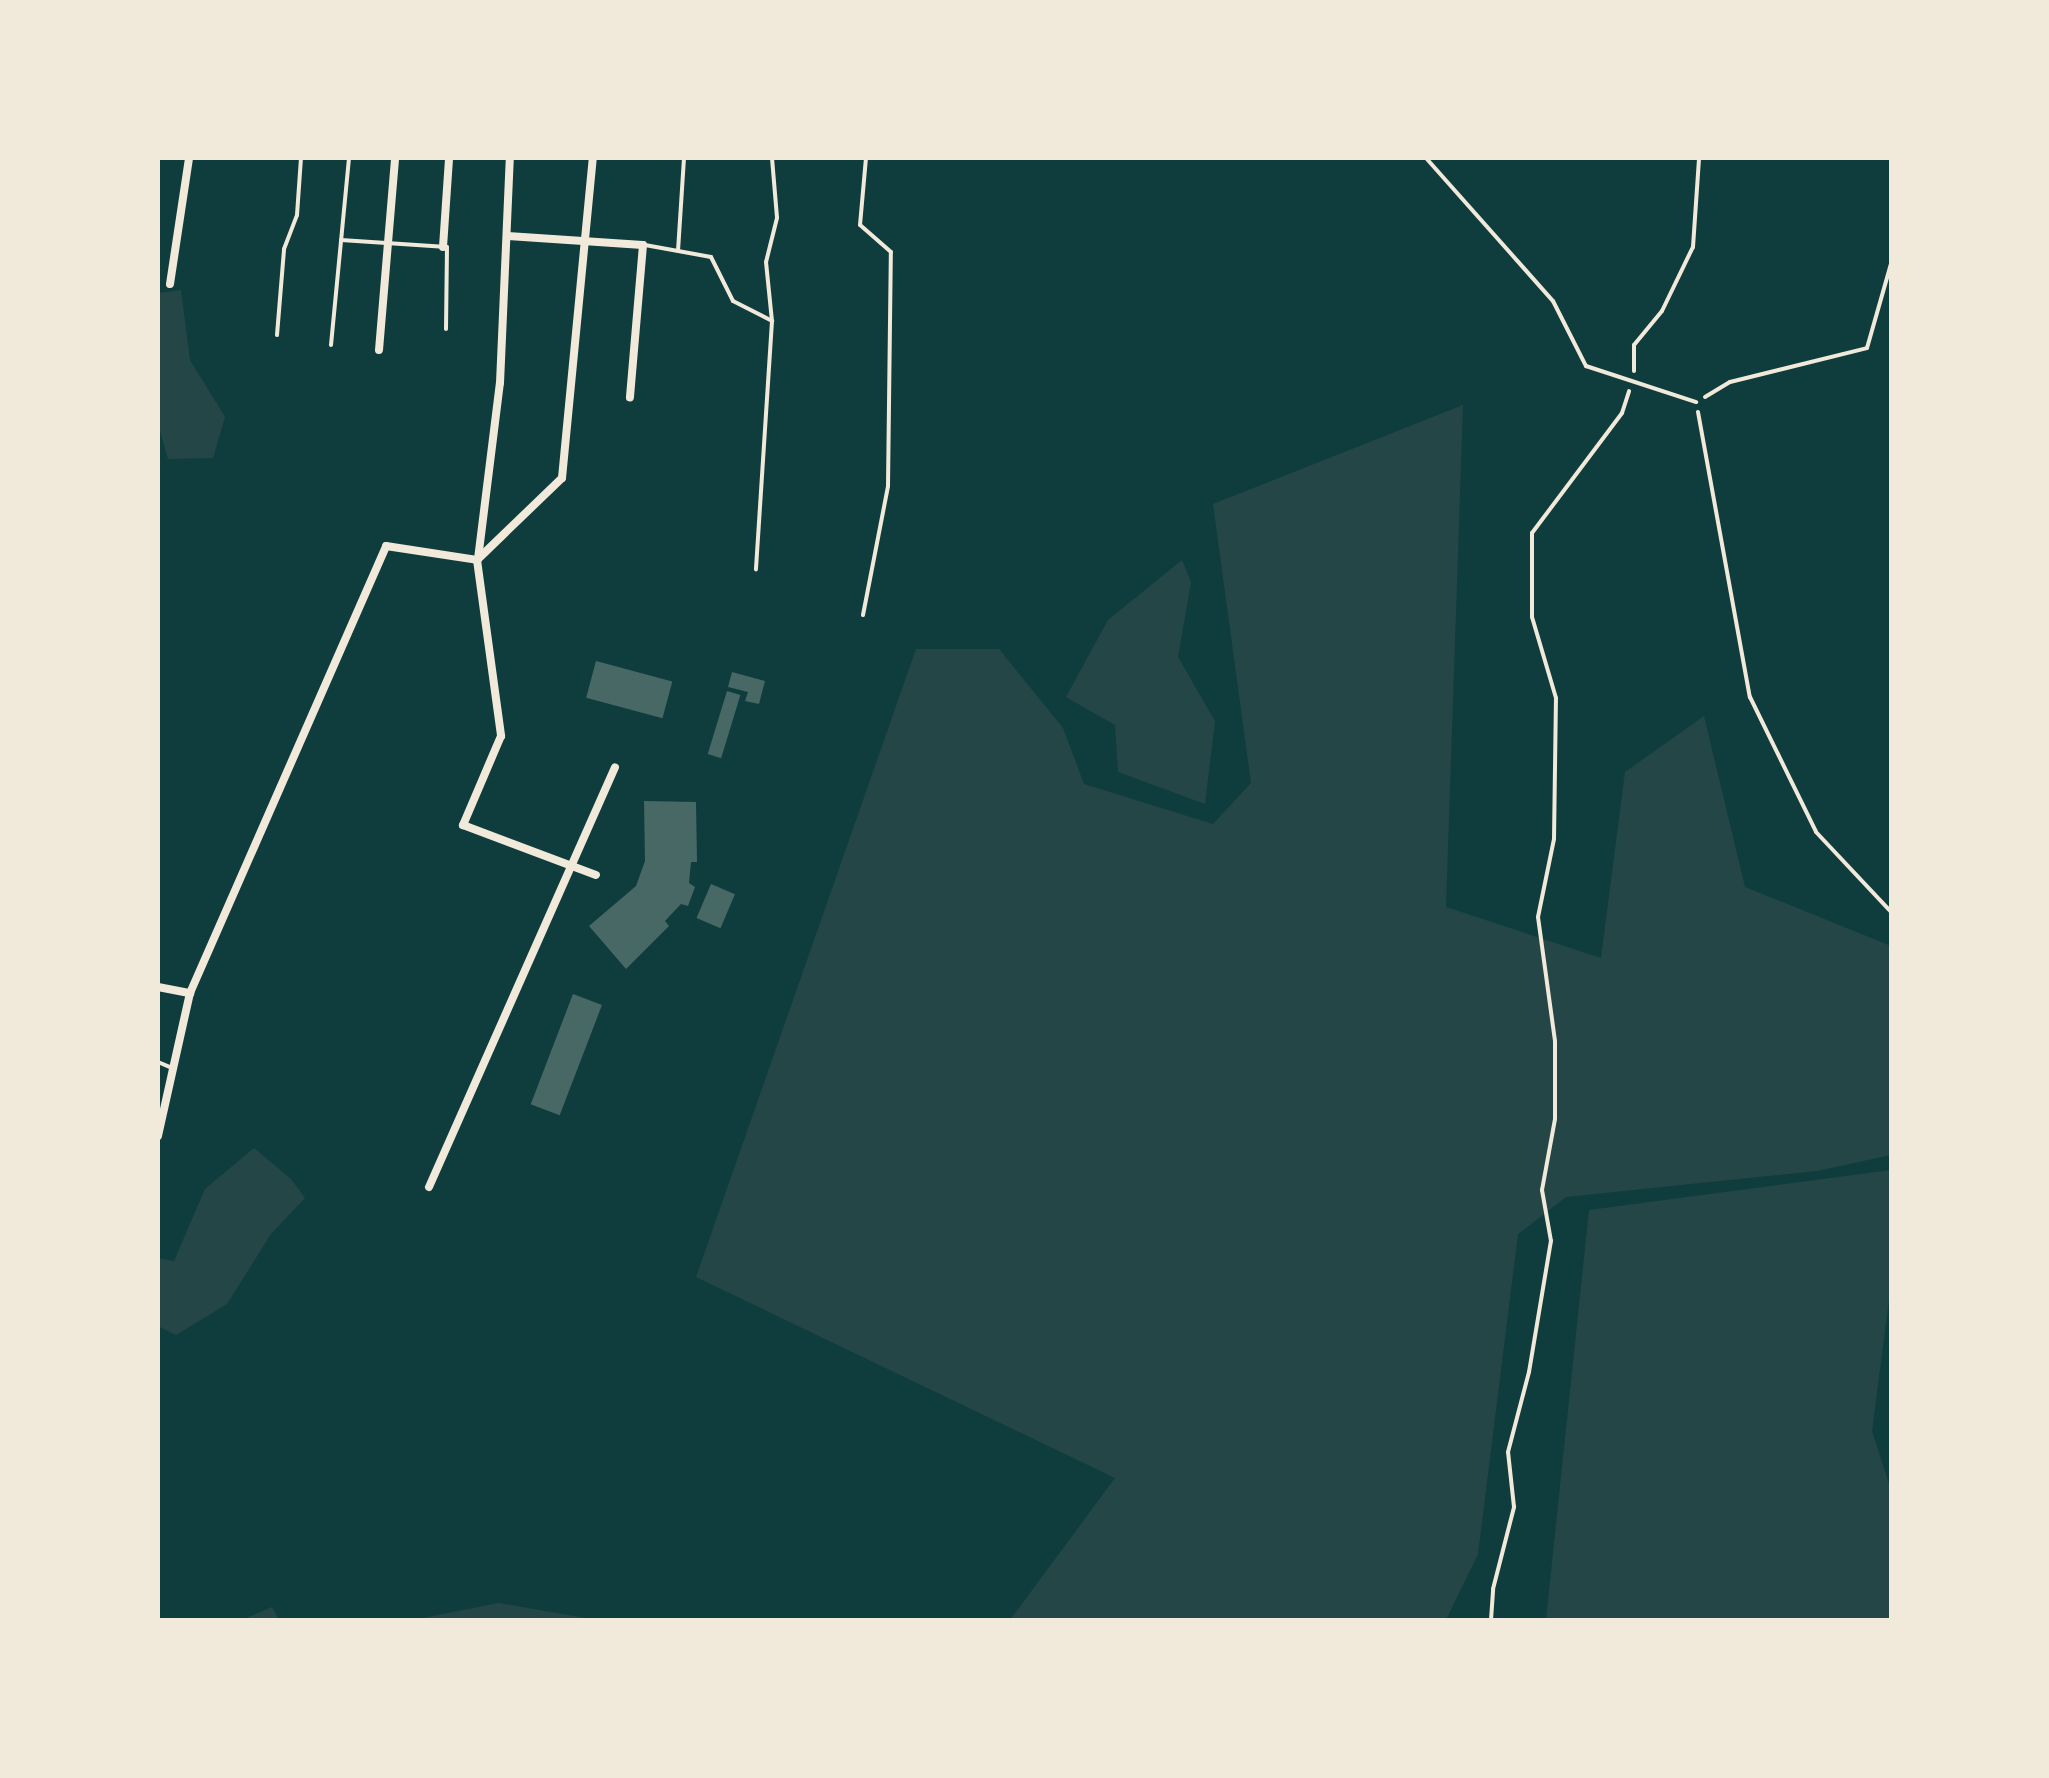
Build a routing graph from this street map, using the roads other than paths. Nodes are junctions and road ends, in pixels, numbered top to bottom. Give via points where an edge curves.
1 (189, 158) edge
2 (301, 158) edge
3 (349, 158) edge
4 (395, 158) edge
5 (449, 158) edge
6 (510, 158) edge
7 (593, 158) edge
8 (684, 158) edge
9 (772, 158) edge
10 (866, 158) edge
11 (1426, 158) edge
12 (507, 236) junction
13 (341, 240) junction
14 (582, 241) junction
15 (388, 242) junction
16 (643, 245) junction
17 (443, 247) junction
18 (678, 251) junction
19 (170, 284) dead end
20 (772, 321) junction
21 (446, 329) dead end
22 (277, 335) dead end
23 (331, 345) dead end
24 (379, 350) dead end
25 (630, 397) dead end
26 (1696, 402) road end
27 (477, 560) junction
28 (756, 569) dead end
29 (863, 615) dead end
30 (615, 767) dead end
31 (572, 866) junction
32 (596, 875) dead end
33 (158, 987) edge
34 (190, 993) junction
35 (158, 1062) edge
36 (174, 1069) junction
37 (158, 1136) edge
38 (429, 1187) dead end

1 - 19 street
2 - 22 lane via 297,215 284,249
3 - 13 lane
4 - 15 street
5 - 17 street
6 - 12 street
7 - 14 street
8 - 18 lane
9 - 20 lane via 777,218 766,262
10 - 29 lane via 860,225 891,252 888,486
11 - 26 lane via 1553,301 1586,366
12 - 14 street
12 - 27 street via 500,383
13 - 15 lane
13 - 23 lane
14 - 16 street
14 - 27 street via 562,478
15 - 17 lane
15 - 24 street
16 - 18 lane
16 - 25 street
17 - 21 lane via 449,277
18 - 20 lane via 711,257 733,301
20 - 28 lane
27 - 31 street via 501,736 463,825
27 - 34 street via 386,546
30 - 31 street
31 - 32 street
31 - 38 street
33 - 34 street
34 - 36 street
35 - 36 lane
36 - 37 street

